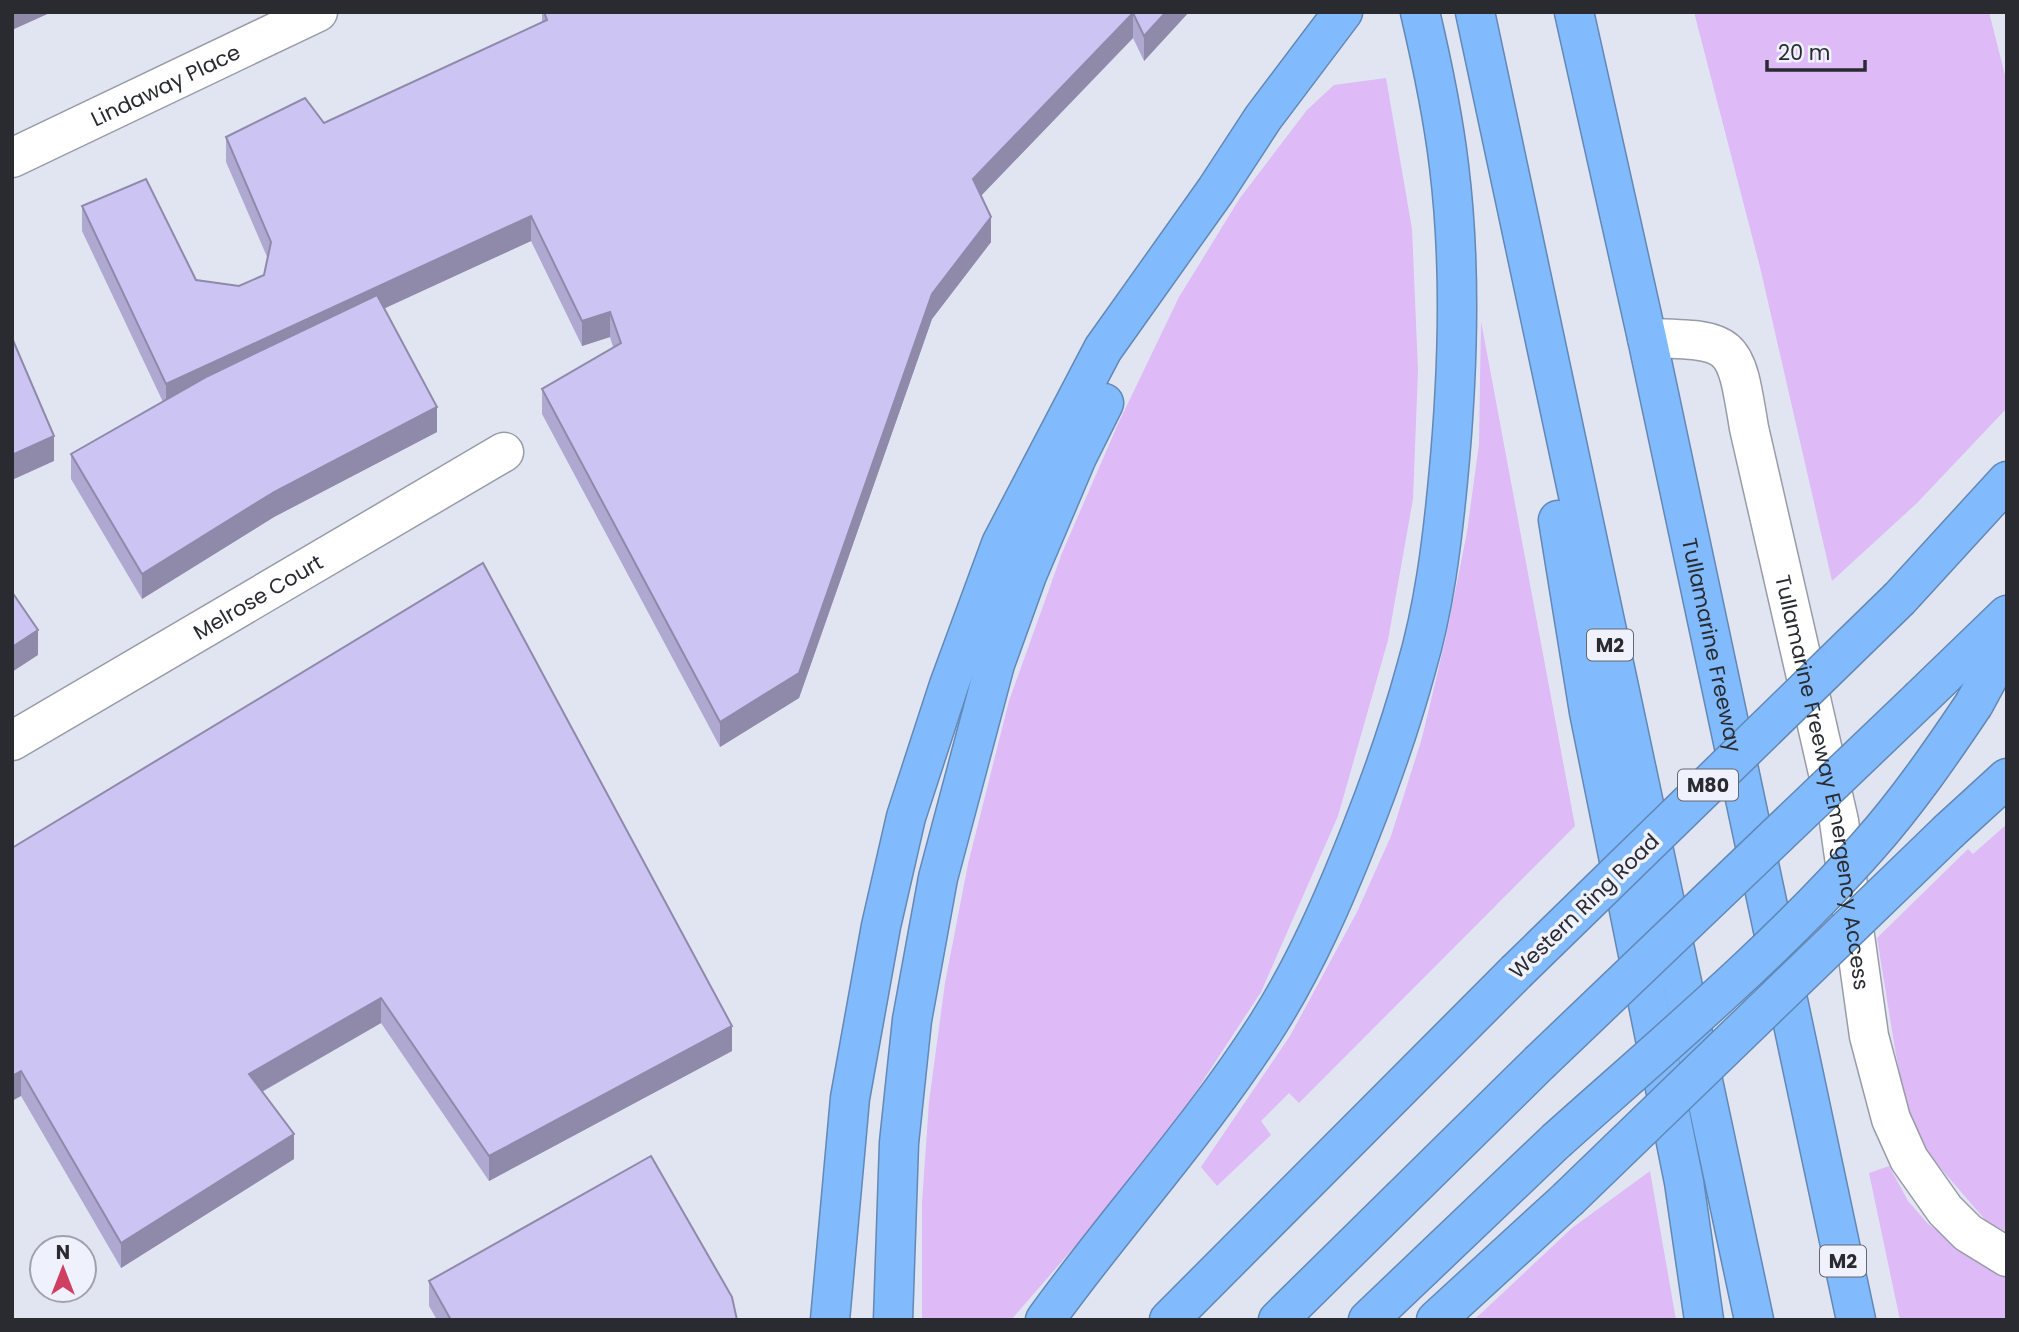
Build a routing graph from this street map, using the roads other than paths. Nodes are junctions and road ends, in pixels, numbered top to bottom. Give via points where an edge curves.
1 (318, 12) edge
2 (1343, 12) edge
3 (1420, 12) edge
4 (1475, 12) edge
5 (1574, 12) edge
6 (1484, 58) junction
7 (12, 158) edge
8 (1216, 190) junction
9 (1647, 338) junction
10 (504, 452) dead end
11 (2007, 481) edge
12 (2007, 498) edge
13 (1900, 598) junction
14 (2007, 615) edge
15 (2007, 643) edge
16 (12, 741) edge
17 (2007, 778) edge
18 (1567, 1200) junction
19 (2007, 1257) edge
20 (830, 1320) edge
21 (893, 1320) edge
22 (1045, 1320) edge
23 (1169, 1320) edge
24 (1278, 1320) edge
25 (1368, 1320) edge
26 (1436, 1320) edge
27 (1450, 1320) edge
28 (1704, 1320) edge
29 (1754, 1320) edge
30 (1856, 1320) edge

1 - 7 street, Lindaway Place
2 - 8 highway via 1263,118
3 - 22 highway via 1449,165 1457,318 1443,529 1417,667 1345,871 1268,1023
4 - 6 highway, M2
5 - 9 highway, Tullamarine Freeway / M2
6 - 28 highway via 1589,712 1684,1182
6 - 29 highway, M2
8 - 20 highway via 1103,349 1000,544 949,685 906,817 881,926 850,1098
8 - 21 highway via 1077,457 995,664 938,878 912,1020 899,1143
9 - 19 street, Tullamarine Freeway Emergency Access via 1712,343 1726,349 1737,365 1839,821 1868,1036 1891,1119 1909,1159 1945,1210 1968,1233
9 - 30 highway, Tullamarine Freeway / M2
10 - 16 street, Melrose Court
11 - 13 highway
12 - 13 highway, Western Ring Road / M80
13 - 23 highway, Western Ring Road / M80, bridge via 1516,972
14 - 24 highway, bridge
15 - 25 highway, bridge via 1943,751 1869,845 1763,953
17 - 18 highway, bridge
18 - 26 highway
18 - 27 highway

